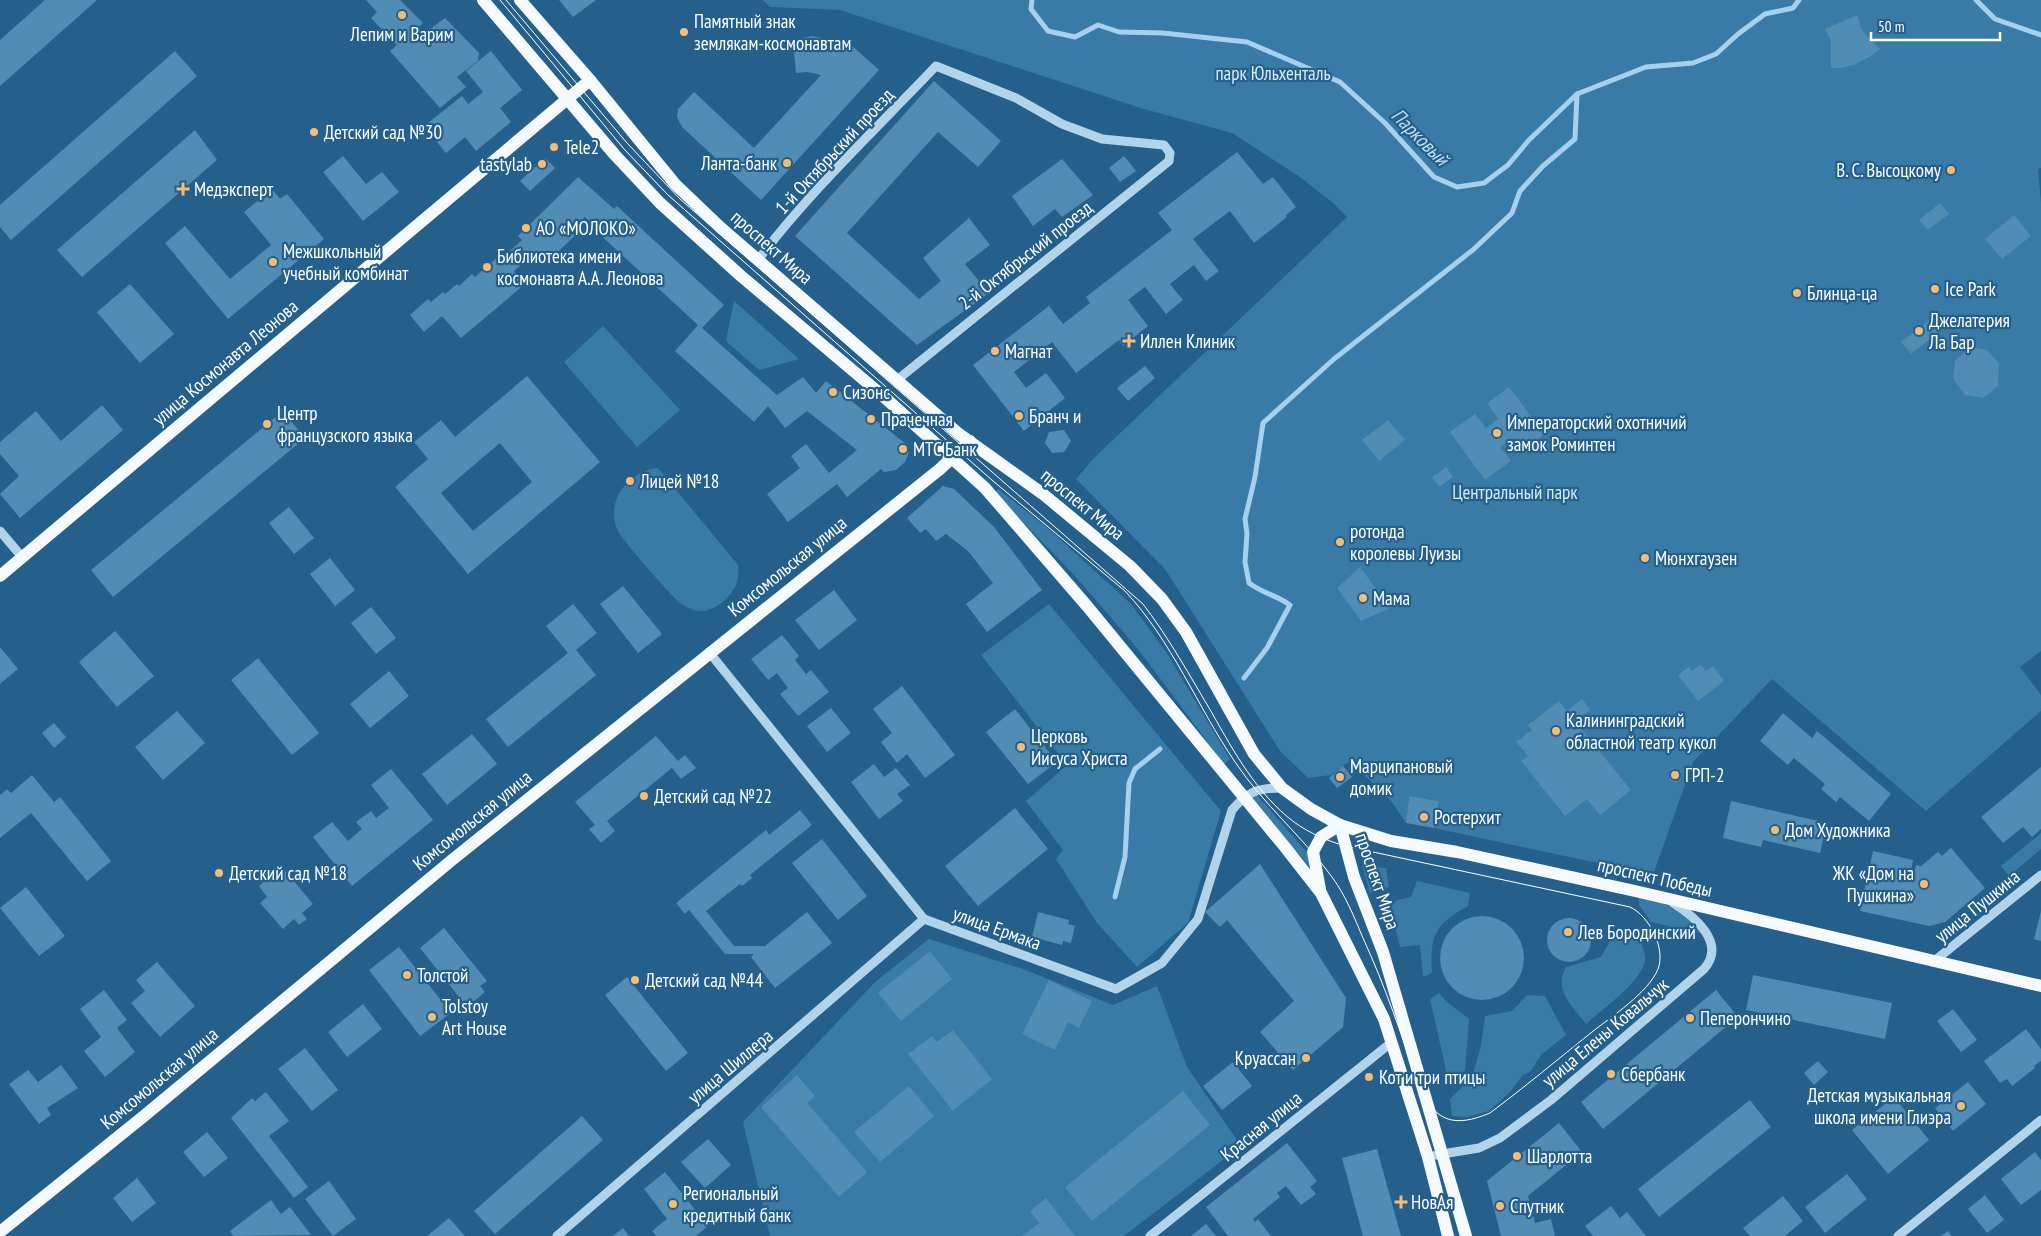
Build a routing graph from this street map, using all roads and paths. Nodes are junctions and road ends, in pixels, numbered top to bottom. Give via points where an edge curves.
1 (483, 0) edge
2 (520, 0) edge
3 (590, 80) junction
4 (568, 98) junction
5 (1170, 153) joint
6 (758, 260) junction
7 (896, 380) junction
8 (970, 441) junction
9 (953, 458) junction
10 (0, 531) edge
11 (22, 557) junction
12 (0, 576) edge
13 (709, 652) junction
14 (1282, 788) junction
15 (1244, 796) junction
16 (1340, 824) junction
17 (2041, 875) edge
18 (1321, 893) junction
19 (1668, 900) junction
20 (924, 919) junction
21 (1934, 962) junction
22 (2041, 986) edge
23 (1392, 1042) junction
24 (2041, 1120) edge
25 (1444, 1154) junction
26 (1428, 1157) junction
27 (0, 1232) edge
28 (557, 1236) edge
29 (1150, 1236) edge
30 (1448, 1236) edge
31 (1466, 1236) edge
32 (1898, 1236) edge

1 - 4 main road
2 - 3 main road, проспект Мира
3 - 4 main road, улица Космонавта Леонова
3 - 6 main road, проспект Мира via 675,184
4 - 9 main road via 660,203
4 - 11 main road, улица Космонавта Леонова
5 - 6 street, 1-й Октябрьский проезд via 1164,145 1102,139 1062,124 1016,98 936,66 833,174
5 - 7 street, 2-й Октябрьский проезд via 1169,160 1131,192
6 - 7 main road, проспект Мира
7 - 8 main road, проспект Мира
8 - 9 main road, Комсомольская улица
8 - 14 main road, проспект Мира via 1043,494 1130,566 1162,599 1186,632 1254,754
9 - 13 main road, Комсомольская улица
9 - 15 main road via 986,488
10 - 11 street
11 - 12 main road, улица Космонавта Леонова
13 - 20 street, улица Ермака
13 - 27 main road, Комсомольская улица
14 - 15 street
14 - 16 main road, проспект Мира via 1311,809
15 - 18 main road
15 - 20 street, улица Ермака via 1232,810 1225,826 1198,919 1162,963 1116,988
16 - 18 main road via 1321,837 1313,852
16 - 19 main road, проспект Победы via 1391,841 1457,852
16 - 25 main road, проспект Мира via 1354,876 1383,952
17 - 21 street, улица Пушкина
18 - 23 main road via 1384,1019
19 - 21 main road, проспект Победы
19 - 25 street, улица Елены Ковальчук via 1689,913 1704,929 1712,946 1710,962 1551,1100 1500,1138 1479,1148
20 - 28 street, улица Шиллера
21 - 22 main road, проспект Победы
23 - 26 main road
23 - 29 street, Красная улица
24 - 32 street
25 - 26 street
25 - 31 main road, проспект Мира
26 - 30 main road

